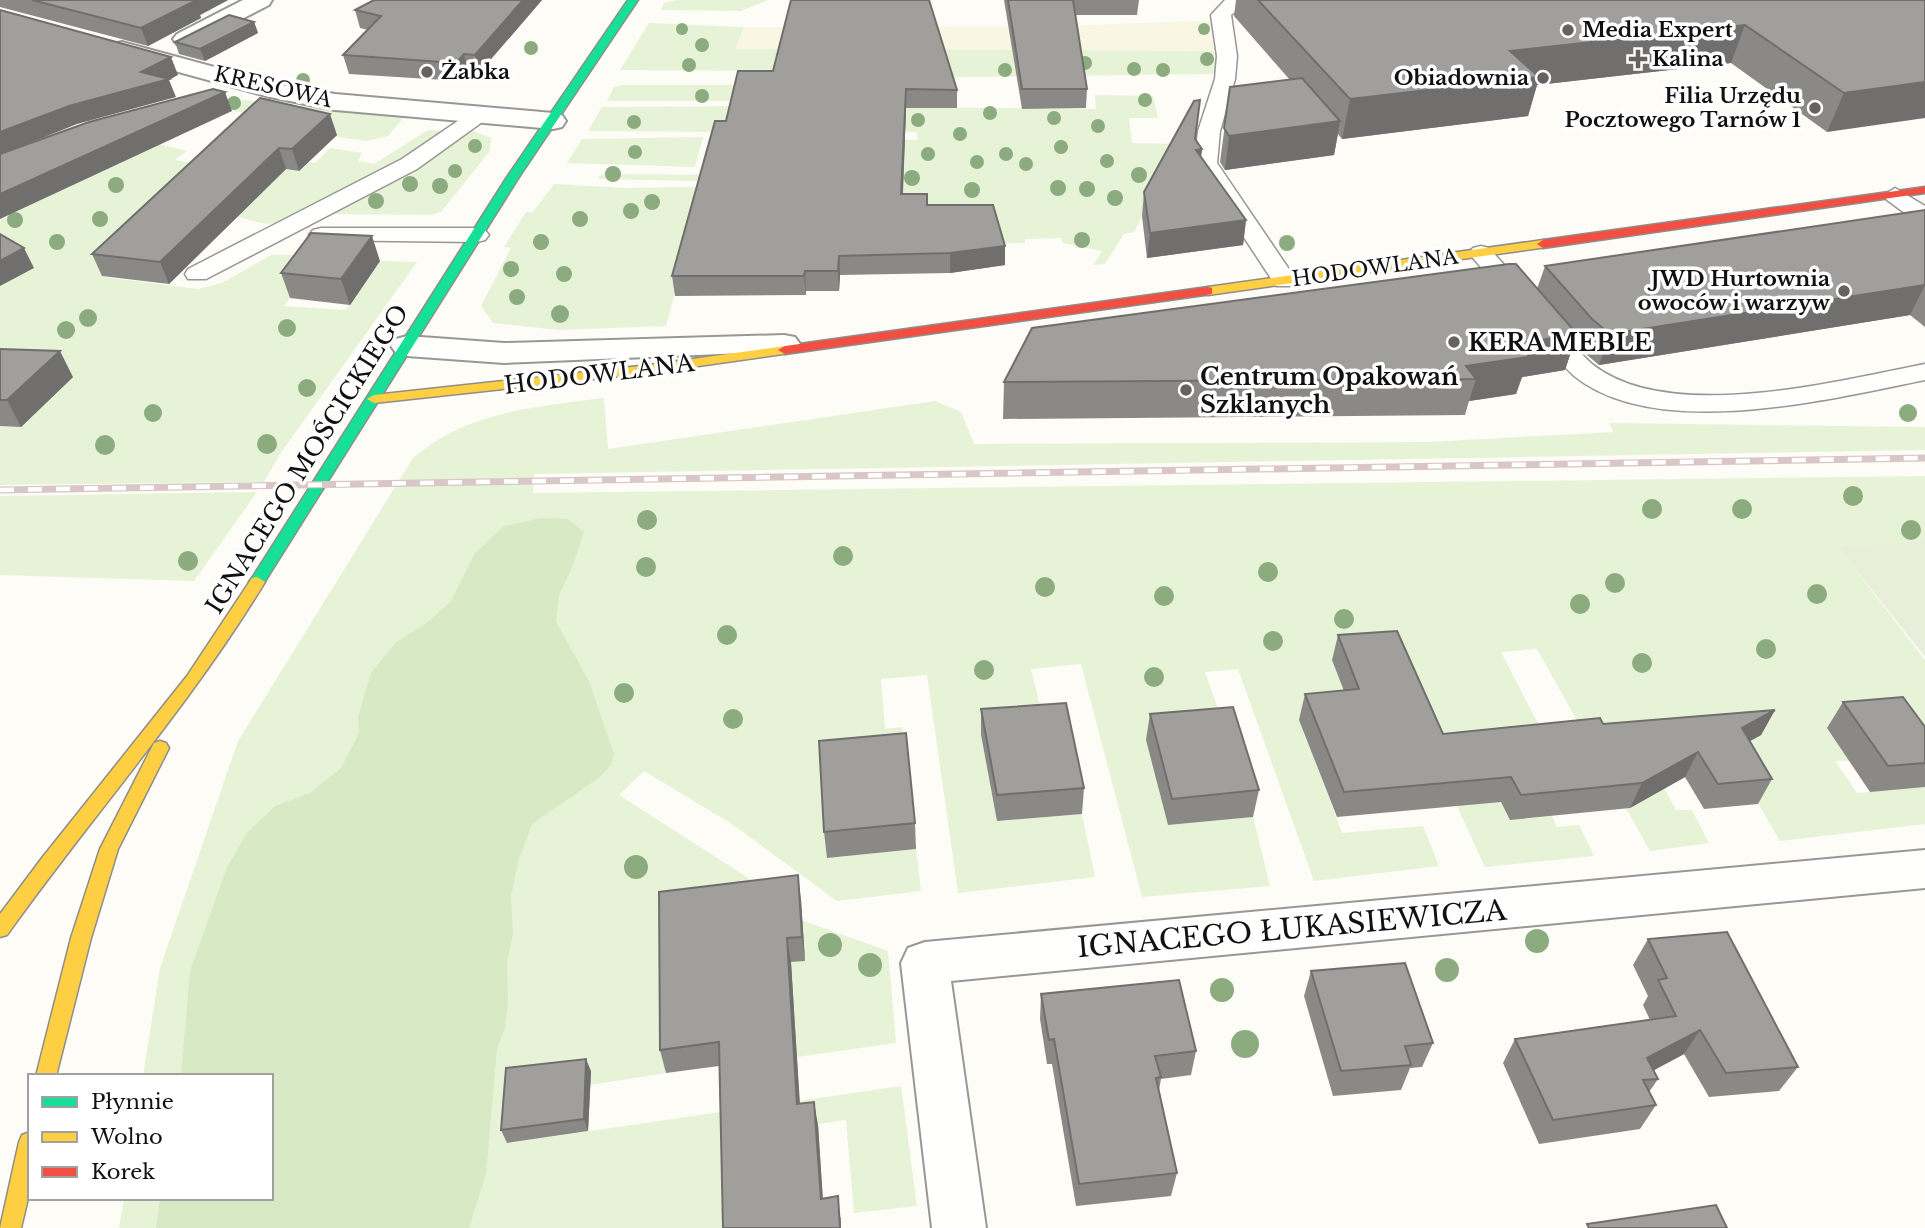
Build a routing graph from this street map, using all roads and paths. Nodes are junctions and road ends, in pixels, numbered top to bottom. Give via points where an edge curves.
1 (261, 0) edge
2 (633, 0) edge
3 (1242, 0) edge
4 (101, 43) edge
5 (151, 57) junction
6 (251, 85) junction
7 (215, 99) edge
8 (478, 116) junction
9 (553, 121) junction
10 (1925, 190) edge
11 (1895, 194) junction
12 (1925, 217) edge
13 (477, 235) junction
14 (269, 236) junction
15 (1481, 253) junction
16 (197, 274) dead end
17 (1285, 281) junction
18 (825, 342) junction
19 (407, 345) junction
20 (1925, 372) edge
21 (374, 399) junction
22 (193, 680) junction
23 (1925, 869) edge
24 (0, 929) edge
25 (47, 1074) edge
26 (28, 1151) edge
27 (10, 1228) edge
28 (960, 1228) edge

1 - 5 street
2 - 9 street, IGNACEGO MOŚCICKIEGO
3 - 17 lane via 1227,6 1221,15 1225,79 1209,131 1206,163
4 - 5 street, KRESOWA
5 - 6 street, KRESOWA
6 - 7 street
6 - 8 street, KRESOWA via 335,102
8 - 9 street, KRESOWA
8 - 14 lane via 397,174
9 - 13 street, IGNACEGO MOŚCICKIEGO
10 - 11 street, HODOWLANA
11 - 12 lane
11 - 15 street, HODOWLANA
13 - 14 lane
13 - 19 street, IGNACEGO MOŚCICKIEGO
14 - 16 lane
15 - 17 street, HODOWLANA
15 - 20 lane via 1582,369 1597,383 1620,393 1647,400 1754,400
17 - 18 street, HODOWLANA
18 - 19 street, HODOWLANA via 504,353
18 - 21 street, HODOWLANA via 649,369
19 - 21 street, IGNACEGO MOŚCICKIEGO
21 - 22 street, IGNACEGO MOŚCICKIEGO
22 - 24 street, IGNACEGO MOŚCICKIEGO
22 - 25 street via 109,849
23 - 28 street, IGNACEGO ŁUKASIEWICZA via 925,963
26 - 27 street

